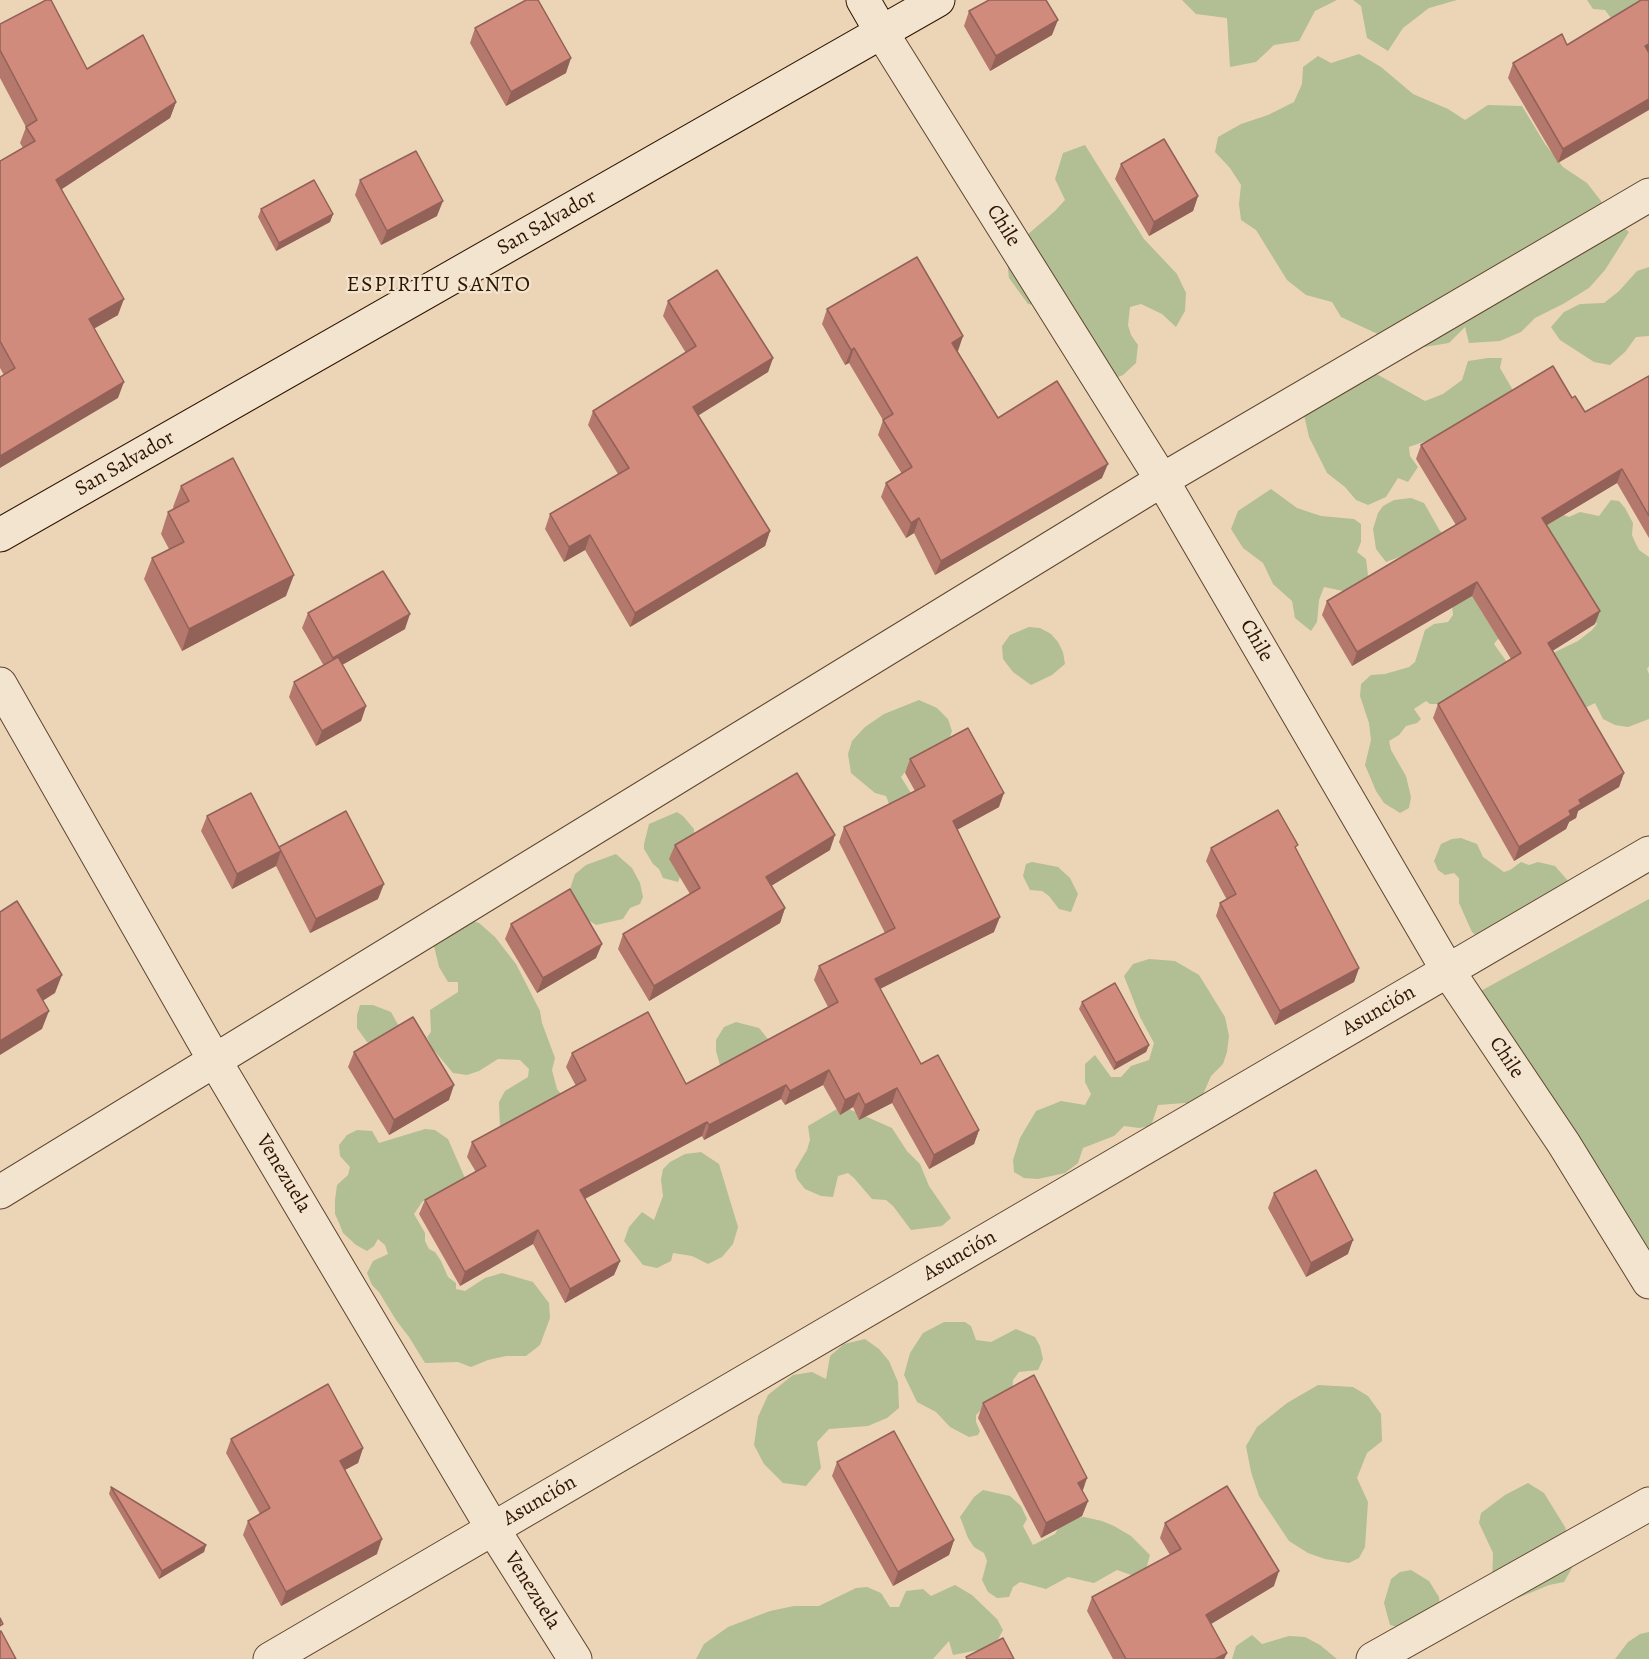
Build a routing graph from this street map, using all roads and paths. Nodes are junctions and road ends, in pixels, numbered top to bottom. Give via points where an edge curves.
1 (863, 0) edge
2 (938, 0) edge
3 (882, 33) junction
4 (1649, 195) edge
5 (1162, 480) junction
6 (0, 534) edge
7 (0, 684) edge
8 (1649, 853) edge
9 (1448, 970) junction
10 (215, 1061) junction
11 (0, 1192) edge
12 (1649, 1282) edge
13 (1649, 1504) edge
14 (493, 1529) junction
15 (270, 1659) edge
16 (575, 1659) edge
17 (1373, 1659) edge

1 - 3 street, Chile
2 - 3 street, San Salvador
3 - 5 street, Chile
3 - 6 street, San Salvador
4 - 5 street
5 - 9 street, Chile
5 - 10 street
7 - 10 street, Venezuela
8 - 9 street, Asunción
9 - 12 street, Chile via 1564,1144
9 - 14 street, Asunción
10 - 11 street
10 - 14 street, Venezuela
13 - 17 street
14 - 15 street, Asunción
14 - 16 street, Venezuela

